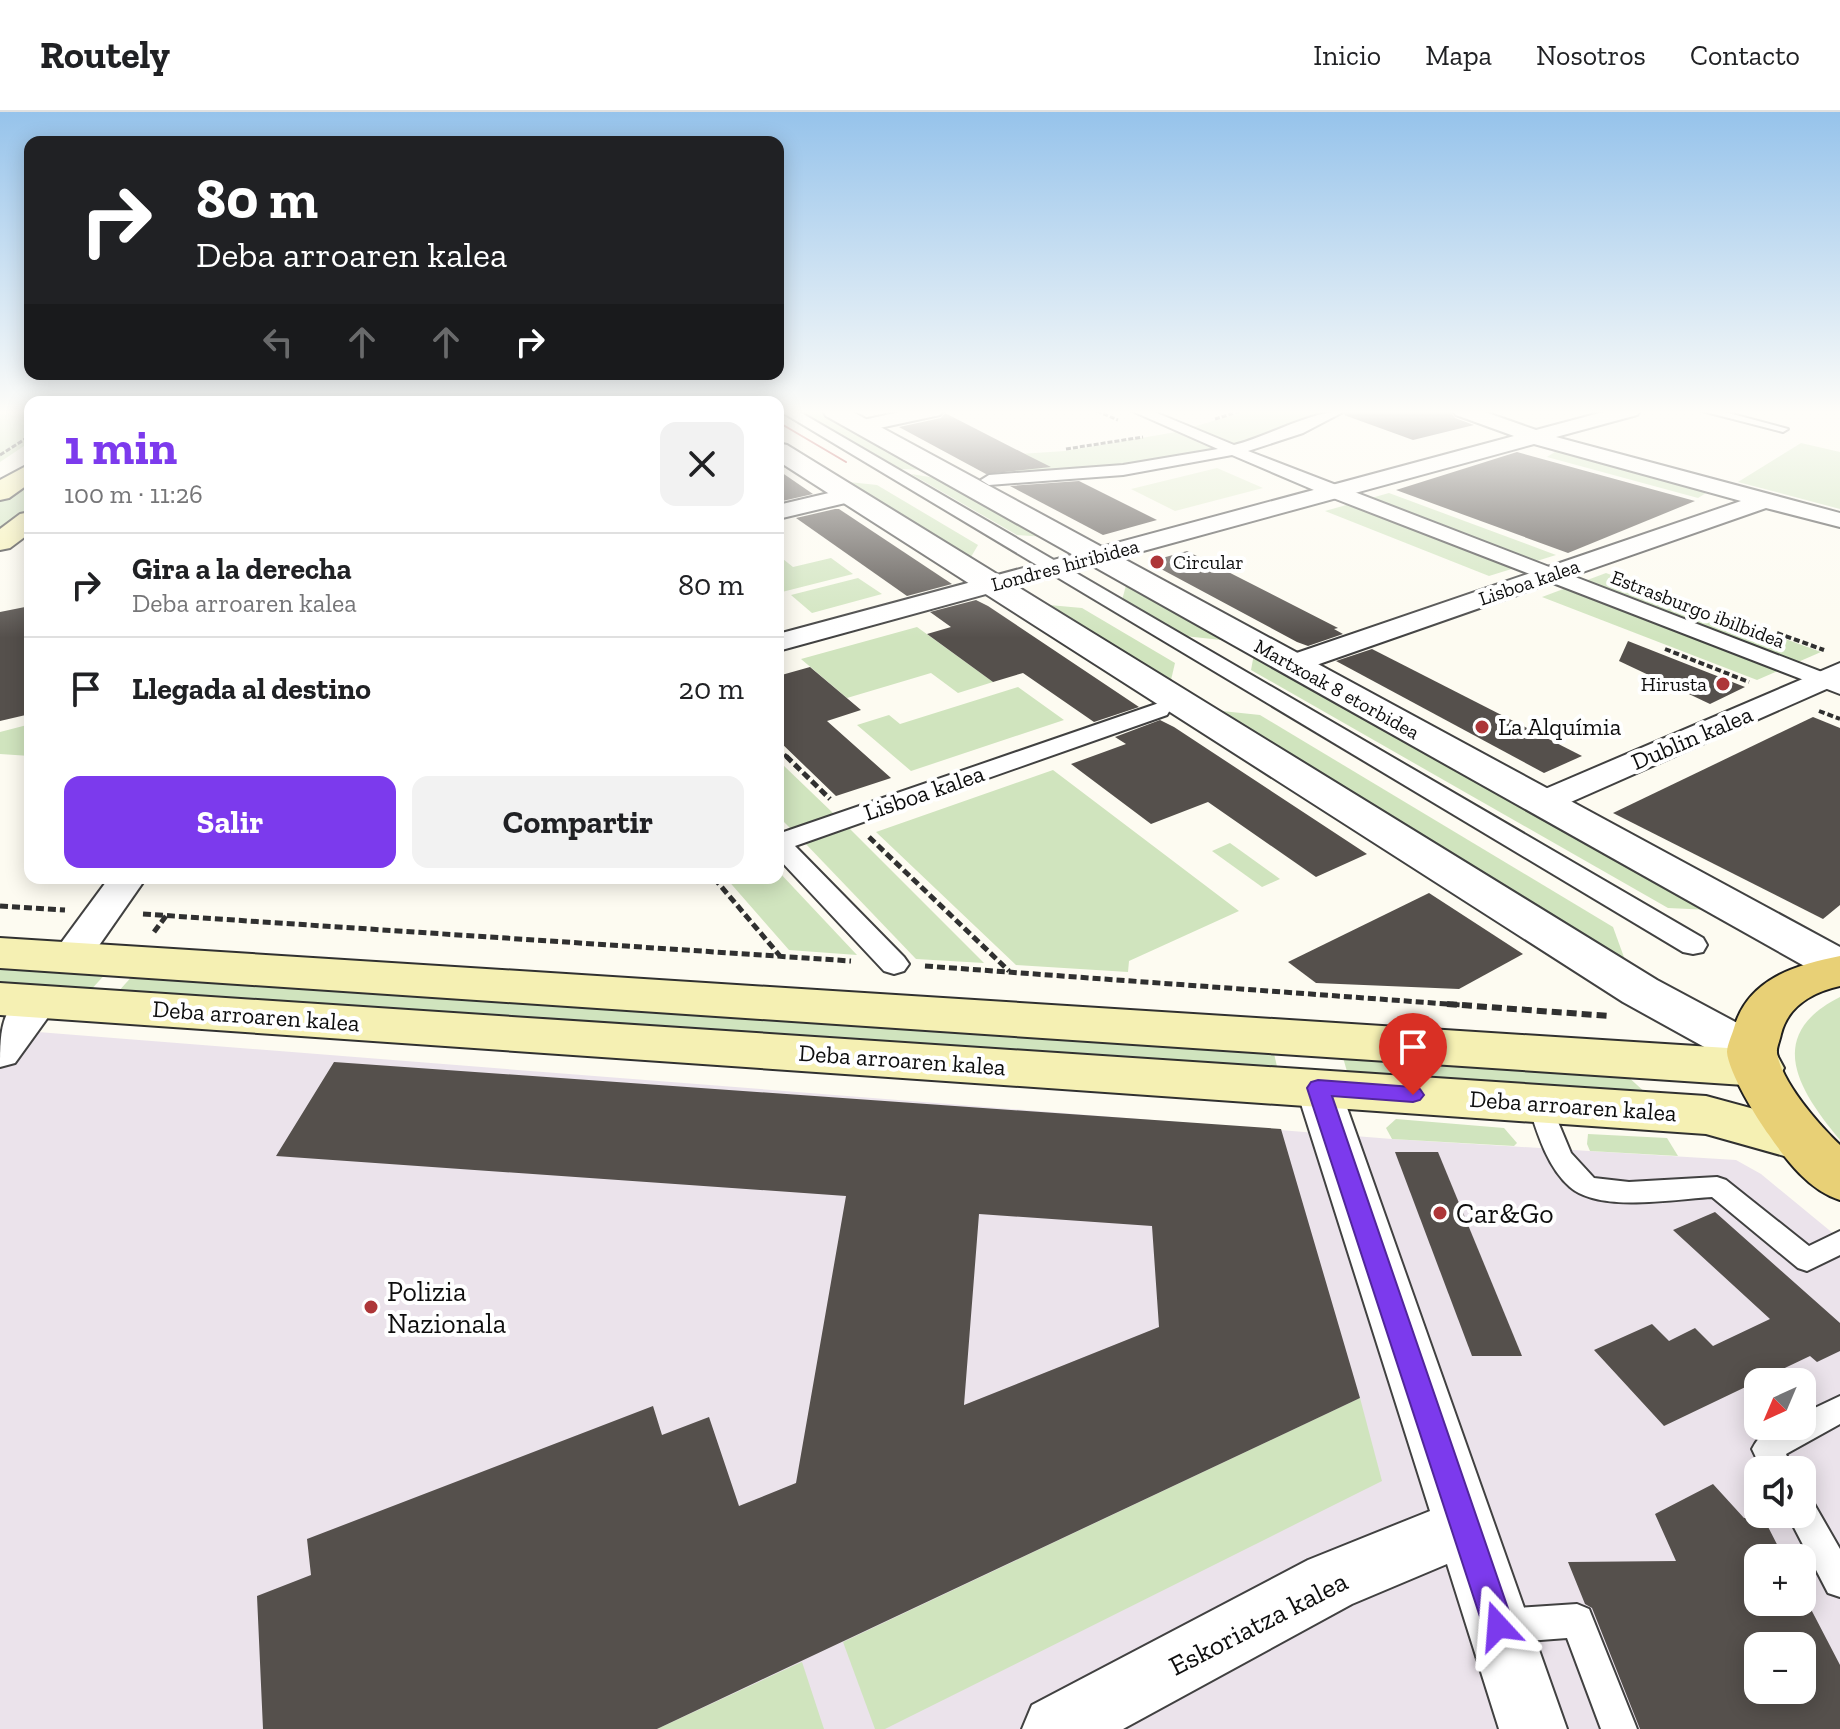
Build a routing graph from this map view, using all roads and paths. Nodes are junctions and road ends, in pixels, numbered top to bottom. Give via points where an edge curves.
1 (836, 486) edge
2 (915, 486) edge
3 (972, 486) edge
4 (1320, 486) edge
5 (1355, 486) edge
6 (1716, 486) edge
7 (1334, 492) junction
8 (850, 495) junction
9 (1766, 500) junction
10 (784, 511) edge
11 (1840, 520) edge
12 (24, 524) edge
13 (0, 542) edge
14 (1097, 556) junction
15 (1053, 568) junction
16 (1547, 576) junction
17 (993, 585) junction
18 (784, 641) edge
19 (1292, 664) junction
20 (1828, 687) edge
21 (1159, 710) dead end
22 (1840, 719) edge
23 (784, 754) edge
24 (1543, 802) junction
25 (850, 818) junction
26 (784, 841) edge
27 (784, 849) edge
28 (123, 884) edge
29 (719, 884) edge
30 (0, 906) edge
31 (102, 912) junction
32 (1693, 945) dead end
33 (0, 953) edge
34 (781, 957) junction
35 (70, 958) junction
36 (894, 964) junction
37 (1840, 968) edge
38 (1009, 972) junction
39 (20, 1000) edge
40 (1614, 1016) dead end
41 (0, 1052) edge
42 (1755, 1060) junction
43 (1318, 1088) junction
44 (1540, 1104) junction
45 (1802, 1141) junction
46 (1840, 1179) edge
47 (1840, 1242) edge
48 (1840, 1409) edge
49 (1771, 1456) edge
50 (1465, 1527) junction
51 (1810, 1528) edge
52 (1840, 1581) edge
53 (1498, 1626) junction
54 (1056, 1729) edge
55 (1533, 1729) edge
56 (1619, 1729) edge

1 - 8 street
2 - 15 street, Martxoak 8 etorbidea
3 - 14 street, Martxoak 8 etorbidea
4 - 7 street, Estrasburgo ibilbidea
5 - 7 street, Londres hiribidea
6 - 9 street
7 - 14 street, Londres hiribidea
7 - 16 street, Estrasburgo ibilbidea
8 - 10 street
8 - 17 street
9 - 11 street
9 - 16 street, Lisboa kalea
12 - 13 main road
14 - 15 street, Londres hiribidea
14 - 19 street, Martxoak 8 etorbidea
15 - 17 street, Londres hiribidea
15 - 32 street, Martxoak 8 etorbidea
16 - 19 street, Lisboa kalea
16 - 20 street, Estrasburgo ibilbidea
17 - 18 street, Londres hiribidea
17 - 42 street
19 - 24 street, Martxoak 8 etorbidea
20 - 22 path
20 - 24 street, Dublin kalea
21 - 25 street, Lisboa kalea
23 - 25 path
24 - 37 street, Martxoak 8 etorbidea
25 - 26 street, Lisboa kalea
25 - 38 path
27 - 36 street
28 - 31 street
29 - 34 path
30 - 31 path
31 - 34 path
31 - 35 street
33 - 35 main road, Deba arroaren kalea
34 - 36 path
35 - 42 main road, Deba arroaren kalea
36 - 38 path
37 - 42 main road via 1779,995 1761,1018
38 - 40 path
39 - 41 street
39 - 43 main road, Deba arroaren kalea
42 - 45 main road via 1774,1103
43 - 44 main road, Deba arroaren kalea
43 - 50 street
44 - 45 main road, Deba arroaren kalea via 1706,1115
44 - 47 lane via 1560,1157 1585,1185 1620,1191 1717,1187 1807,1260
45 - 46 main road
48 - 49 lane via 1767,1449
50 - 53 street
50 - 54 street, Eskoriatza kalea via 1330,1582
51 - 52 lane
53 - 55 street
53 - 56 lane via 1577,1621

